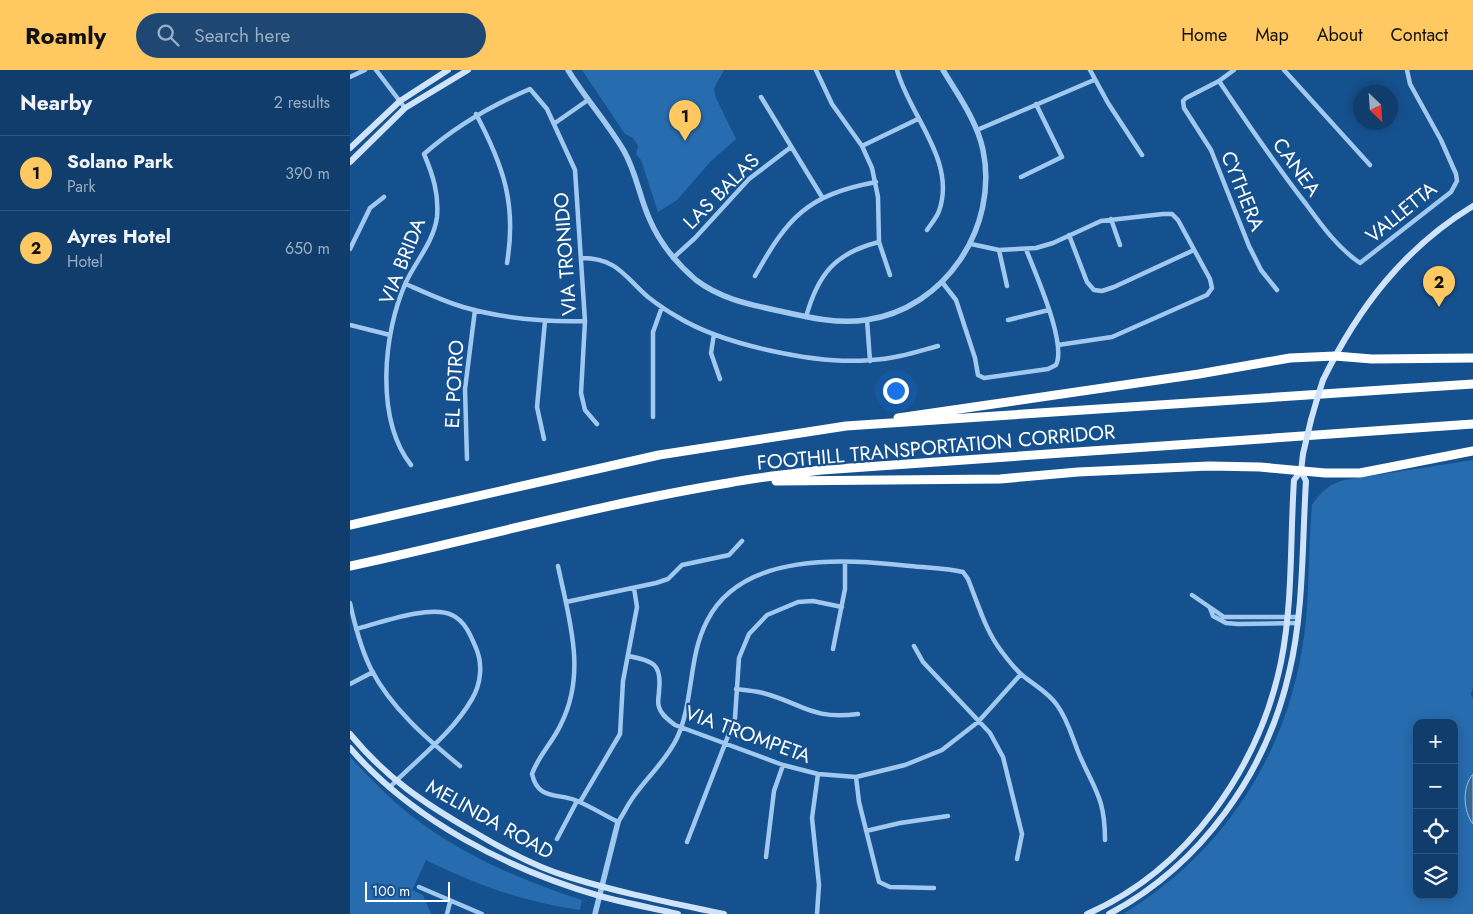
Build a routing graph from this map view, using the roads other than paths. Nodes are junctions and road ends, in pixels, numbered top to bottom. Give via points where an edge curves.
1 (364, 70) edge
2 (376, 70) edge
3 (448, 70) edge
4 (468, 70) edge
5 (568, 70) edge
6 (816, 70) edge
7 (897, 70) edge
8 (942, 70) edge
9 (1090, 70) edge
10 (1234, 70) edge
11 (1284, 70) edge
12 (1407, 70) edge
13 (350, 77) edge
14 (1094, 80) junction
15 (1219, 81) junction
16 (761, 97) dead end
17 (588, 100) junction
18 (400, 101) junction
19 (1036, 104) junction
20 (405, 108) junction
21 (476, 114) junction
22 (918, 119) junction
23 (555, 123) junction
24 (977, 130) junction
25 (791, 146) junction
26 (862, 146) junction
27 (350, 148) edge
28 (1142, 155) dead end
29 (350, 162) edge
30 (1370, 164) dead end
31 (1021, 177) dead end
32 (876, 182) junction
33 (384, 197) dead end
34 (822, 197) junction
35 (1473, 206) edge
36 (1111, 219) junction
37 (927, 230) dead end
38 (1069, 235) junction
39 (879, 242) junction
40 (970, 244) junction
41 (1120, 246) dead end
42 (350, 249) edge
43 (1026, 249) junction
44 (999, 250) junction
45 (1194, 250) junction
46 (582, 258) junction
47 (674, 258) junction
48 (507, 263) dead end
49 (1360, 263) joint
50 (890, 275) dead end
51 (755, 276) dead end
52 (942, 282) junction
53 (406, 284) junction
54 (1007, 286) dead end
55 (1277, 290) dead end
56 (662, 307) junction
57 (476, 310) junction
58 (1049, 310) junction
59 (806, 317) junction
60 (867, 320) junction
61 (1008, 320) dead end
62 (545, 321) junction
63 (585, 321) junction
64 (350, 325) edge
65 (714, 334) junction
66 (390, 335) junction
67 (1058, 345) junction
68 (938, 346) dead end
69 (1335, 356) junction
70 (1473, 358) edge
71 (870, 360) junction
72 (720, 379) dead end
73 (1473, 384) edge
74 (653, 417) dead end
75 (597, 424) dead end
76 (1473, 424) edge
77 (846, 426) junction
78 (544, 439) dead end
79 (1473, 451) edge
80 (467, 460) dead end
81 (411, 465) dead end
82 (1300, 471) junction
83 (728, 483) junction
84 (350, 525) edge
85 (742, 541) dead end
86 (845, 562) junction
87 (350, 566) edge
88 (558, 566) dead end
89 (634, 588) junction
90 (1192, 595) dead end
91 (566, 602) junction
92 (350, 603) edge
93 (842, 606) junction
94 (1287, 620) junction
95 (1297, 620) junction
96 (356, 629) junction
97 (914, 646) dead end
98 (833, 650) dead end
99 (628, 656) junction
100 (372, 672) junction
101 (1021, 674) junction
102 (350, 684) edge
103 (736, 689) junction
104 (858, 714) dead end
105 (978, 722) junction
106 (681, 727) junction
107 (350, 734) edge
108 (433, 744) junction
109 (726, 744) junction
110 (350, 748) edge
111 (783, 765) junction
112 (460, 766) dead end
113 (818, 774) junction
114 (856, 777) junction
115 (395, 782) junction
116 (389, 788) junction
117 (578, 802) junction
118 (948, 816) dead end
119 (618, 822) junction
120 (866, 831) junction
121 (557, 838) dead end
122 (1105, 840) dead end
123 (686, 842) dead end
124 (766, 857) dead end
125 (1017, 858) dead end
126 (419, 886) dead end
127 (603, 887) junction
128 (934, 888) dead end
129 (600, 896) junction
130 (450, 902) junction
131 (448, 914) edge
132 (482, 914) edge
133 (596, 914) edge
134 (678, 914) edge
135 (724, 914) edge
136 (817, 914) edge
137 (1087, 914) edge
138 (1109, 914) edge

1 - 13 street
2 - 18 street
3 - 18 main road
4 - 20 main road
5 - 17 street
6 - 26 street via 832,104
7 - 22 street
8 - 24 street
9 - 14 street
10 - 15 street
11 - 30 street
12 - 49 street, VALLETTA via 1410,84 1441,140 1457,181 1450,192
14 - 19 street
14 - 28 street
15 - 49 street, CANEA via 1320,223 1346,254
15 - 55 street, CYTHERA via 1186,98 1184,108 1211,150 1261,270
16 - 25 street
17 - 23 street
17 - 47 street via 624,152 649,218
18 - 20 street
18 - 27 main road
19 - 24 street
19 - 31 street via 1062,157
20 - 29 main road
21 - 23 street, VIA TRONIDO via 530,89
21 - 48 street via 495,150 506,188 510,243
21 - 53 street, VIA BRIDA via 424,154 437,193 436,218 431,236
22 - 26 street
22 - 37 street via 940,162 942,179 939,211
23 - 46 street, VIA TRONIDO via 575,170
24 - 40 street via 986,168 985,186 978,227
25 - 34 street
25 - 47 street, LAS BALAS via 748,179
26 - 32 street
32 - 34 street
32 - 39 street
33 - 42 street via 370,208
34 - 51 street via 785,227
35 - 69 main road via 1434,234 1394,271 1355,320
36 - 38 street via 1090,224
36 - 41 street
36 - 45 street via 1172,214
38 - 43 street via 1053,243
38 - 45 street via 1087,282 1094,290 1102,291
39 - 50 street
39 - 59 street via 851,251 826,271
40 - 44 street
40 - 52 street
43 - 44 street
43 - 58 street
44 - 54 street
45 - 67 street via 1210,279 1212,288 1207,295 1121,334
46 - 56 street via 612,264
46 - 63 street, VIA TRONIDO
47 - 59 street via 698,281 729,299
52 - 60 street via 912,304
52 - 67 street via 956,300 978,375 984,378 1048,369 1059,359
53 - 57 street via 447,302
53 - 66 street, VIA BRIDA
56 - 65 street
56 - 74 street via 653,332
57 - 62 street
57 - 80 street, EL POTRO via 465,388
58 - 61 street
58 - 67 street
59 - 60 street via 848,322
60 - 71 street
62 - 63 street
62 - 78 street via 537,407
63 - 75 street, VIA TRONIDO via 581,394 585,410
64 - 66 street
65 - 71 street via 775,351 824,359
65 - 72 street via 710,353
66 - 81 street, VIA BRIDA via 386,387 396,439
68 - 71 street via 900,357
69 - 70 highway
69 - 77 highway via 1290,358
69 - 82 main road, bridge via 1323,380
73 - 77 highway, FOOTHILL TRANSPORTATION CORRIDOR
76 - 83 highway, FOOTHILL TRANSPORTATION CORRIDOR via 822,470
77 - 84 highway, FOOTHILL TRANSPORTATION CORRIDOR via 658,454
79 - 82 highway via 1360,472
82 - 83 highway via 1209,466 1000,479
82 - 94 main road via 1294,480
82 - 95 main road via 1306,481
83 - 87 highway, FOOTHILL TRANSPORTATION CORRIDOR
85 - 89 street via 729,555 682,565 668,578
86 - 93 street
86 - 101 street via 963,572 990,633 1001,652
86 - 106 street via 780,567 754,576 730,590 718,603 701,634
88 - 91 street
89 - 91 street
89 - 99 street via 637,607
90 - 94 street via 1224,616
91 - 117 street via 575,650 572,689 562,724 532,774 538,788 546,794
92 - 96 street
93 - 98 street
93 - 103 street via 798,602 767,615 743,647 737,667
94 - 95 street
94 - 137 main road via 1278,674 1257,738 1221,801 1206,822 1162,867 1124,895
95 - 138 main road via 1290,672 1278,712 1254,768 1234,801 1212,830 1177,866 1139,896
96 - 100 street
96 - 108 street via 435,611 452,614 463,623 478,652 481,669 478,682 463,713
97 - 105 street via 923,662
99 - 106 street, VIA TROMPETA via 648,661 658,668 661,674 659,707 667,719
99 - 117 street via 620,734
100 - 102 street
100 - 108 street via 400,709
101 - 105 street, VIA TROMPETA
101 - 122 street via 1044,690 1067,720 1099,792 1105,814
103 - 104 street via 764,693 826,716
103 - 109 street via 735,718
105 - 114 street, VIA TROMPETA via 942,750 924,759
105 - 125 street via 990,733 1003,757 1022,834
106 - 109 street, VIA TROMPETA
106 - 119 street via 667,756 634,795
107 - 115 main road, MELINDA ROAD
108 - 112 street
108 - 115 street
109 - 111 street, VIA TROMPETA
109 - 123 street
110 - 116 main road, MELINDA ROAD
111 - 113 street, VIA TROMPETA
111 - 124 street via 774,791
113 - 114 street, VIA TROMPETA
113 - 136 street via 812,818 820,885
114 - 120 street
115 - 116 street
115 - 127 main road, MELINDA ROAD via 432,808 523,859 558,874
116 - 129 main road, MELINDA ROAD via 428,816 502,858 544,877
117 - 119 street
117 - 121 street
118 - 120 street via 900,822
119 - 127 street
120 - 128 street via 879,882 890,887
126 - 130 street
127 - 129 street
127 - 135 main road, MELINDA ROAD
129 - 133 street
129 - 134 main road, MELINDA ROAD
130 - 131 street
130 - 132 street

